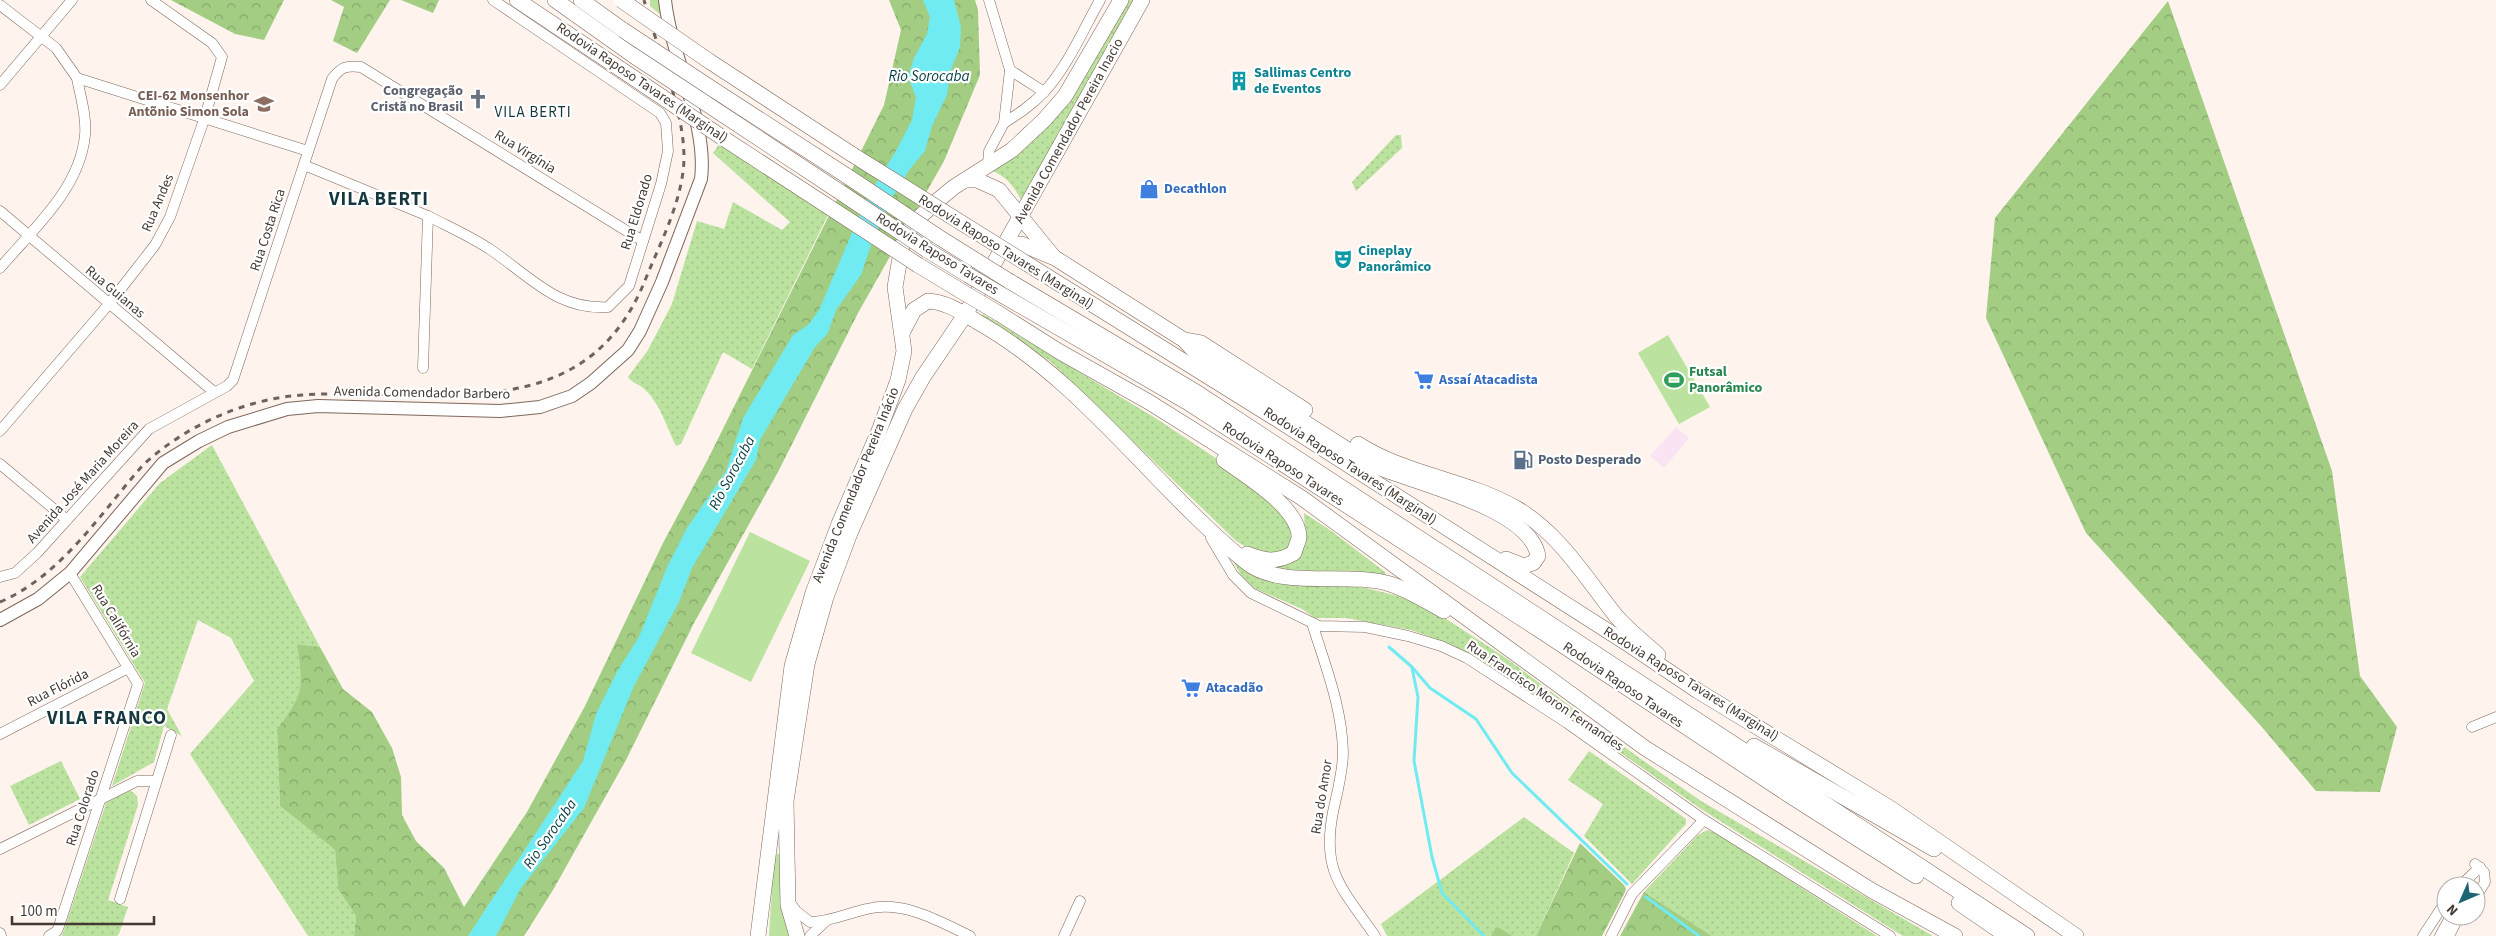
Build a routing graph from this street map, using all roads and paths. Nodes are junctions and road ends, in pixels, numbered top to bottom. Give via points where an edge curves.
1 (72, 0) edge
2 (151, 0) edge
3 (493, 0) edge
4 (517, 0) edge
5 (526, 0) edge
6 (555, 0) edge
7 (581, 0) edge
8 (621, 0) edge
9 (666, 0) edge
10 (989, 0) edge
11 (1100, 0) edge
12 (1121, 0) edge
13 (1142, 0) edge
14 (0, 5) edge
15 (12, 15) junction
16 (0, 18) edge
17 (570, 33) junction
18 (41, 37) junction
19 (339, 68) joint
20 (1010, 70) junction
21 (77, 78) junction
22 (0, 85) edge
23 (1044, 92) junction
24 (205, 117) junction
25 (1004, 123) junction
26 (308, 151) junction
27 (304, 165) junction
28 (988, 166) junction
29 (1048, 169) junction
30 (966, 180) junction
31 (0, 211) edge
32 (428, 216) junction
33 (1021, 218) junction
34 (28, 235) junction
35 (1038, 239) junction
36 (643, 241) junction
37 (1004, 246) junction
38 (1055, 258) junction
39 (918, 265) joint
40 (0, 268) edge
41 (109, 304) junction
42 (947, 305) junction
43 (965, 314) junction
44 (992, 330) junction
45 (902, 335) junction
46 (1184, 340) junction
47 (946, 344) junction
48 (423, 368) dead end
49 (214, 392) junction
50 (1149, 402) junction
51 (0, 431) edge
52 (0, 464) edge
53 (1391, 494) junction
54 (1189, 509) junction
55 (67, 520) junction
56 (1202, 520) junction
57 (70, 573) junction
58 (0, 577) edge
59 (0, 620) edge
60 (1312, 623) junction
61 (1522, 658) junction
62 (128, 668) junction
63 (138, 684) joint
64 (1698, 691) junction
65 (2496, 717) edge
66 (1695, 718) junction
67 (2472, 727) dead end
68 (0, 734) edge
69 (171, 735) dead end
70 (156, 782) junction
71 (100, 800) junction
72 (1704, 820) junction
73 (0, 849) edge
74 (2468, 876) edge
75 (2485, 876) edge
76 (787, 886) junction
77 (2006, 887) junction
78 (120, 899) dead end
79 (1080, 901) dead end
80 (2436, 916) edge
81 (826, 920) junction
82 (49, 936) edge
83 (758, 936) edge
84 (797, 936) edge
85 (810, 936) edge
86 (970, 936) edge
87 (1064, 936) edge
88 (1375, 936) edge
89 (1611, 936) edge
90 (1890, 936) edge
91 (1955, 936) edge
92 (2007, 936) edge
93 (2028, 936) edge
94 (2076, 936) edge
95 (2423, 936) edge

1 - 18 street
2 - 24 street, Rua Andes via 212,43 222,57
3 - 36 street, Rua Eldorado via 660,113 666,123 668,151
4 - 17 highway, Rodovia Raposo Tavares (Marginal)
5 - 17 highway
6 - 92 highway, Rodovia Raposo Tavares, bridge via 836,190 1002,295 1187,402
7 - 66 highway, Rodovia Raposo Tavares, bridge via 1009,281 1196,392
8 - 53 highway, Rodovia Raposo Tavares (Marginal), bridge via 853,156
9 - 57 main road, Avenida Comendador Barbero via 671,34 701,142 701,178 640,331 628,350 610,368 572,396 540,407 500,411 318,406 287,409 228,427 163,463
10 - 20 street
11 - 23 street
12 - 28 highway, Avenida Comendador Pereira Inácio via 1065,96 1029,136
13 - 29 highway, Avenida Comendador Pereira Inacio
14 - 15 street
15 - 16 street
15 - 18 street
17 - 39 highway, Rodovia Raposo Tavares (Marginal), bridge
18 - 21 street via 56,48
18 - 22 street
19 - 26 street, Rua Costa Rica via 332,79
19 - 36 street, Rua Virgínia via 361,67
20 - 23 street
20 - 25 street
21 - 24 street
21 - 34 street via 85,133 81,156 70,182
23 - 25 street
24 - 26 street
24 - 41 street, Rua Andes via 170,217 143,263
25 - 28 street via 989,152
26 - 27 street, Rua Costa Rica
27 - 32 street, Rua Eldorado
27 - 49 street, Rua Costa Rica via 233,380
28 - 30 highway, Avenida Comendador Pereira Inácio
29 - 33 highway, Avenida Comendador Pereira Inacio
29 - 35 highway via 1049,182 1035,216
30 - 33 highway via 977,180 999,190
30 - 45 highway, Avenida Comendador Pereira Inácio via 913,223 902,246 895,287
31 - 34 street, Rua Guianas
32 - 36 street, Rua Eldorado via 490,249 552,295 577,306 593,308 608,307 629,286
32 - 48 street
33 - 35 highway
33 - 37 highway, Avenida Comendador Pereira Inacio
34 - 40 street
34 - 41 street, Rua Guianas
35 - 38 highway
37 - 38 highway via 1021,244
37 - 43 highway, Avenida Comendador Pereira Inacio
38 - 46 highway
39 - 50 highway, Rodovia Raposo Tavares, bridge
41 - 49 street, Rua Guianas
41 - 51 street, Rua Andes
42 - 43 highway
42 - 45 highway via 928,301 920,304 911,314
42 - 47 highway via 950,319
43 - 44 highway
43 - 47 highway, Avenida Comendador Pereira Inácio
44 - 47 highway via 967,329
44 - 54 highway via 1046,368 1076,395
45 - 83 highway, Avenida Comendador Pereira Inácio via 904,351 898,380 813,593 792,666
46 - 53 highway via 1196,353 1370,464 1392,474 1451,491 1495,512 1529,536 1536,545 1538,556 1533,563 1524,566 1508,560
46 - 64 highway via 1201,343 1381,458 1475,489 1515,508 1544,527 1570,555 1618,618
47 - 76 highway, Avenida Comendador Pereira Inácio via 905,410 850,533 826,597 807,664 786,801
49 - 55 street, Avenida José Maria Moreira via 149,428
50 - 56 highway via 1284,506 1299,538 1294,553 1280,560 1263,560 1245,553
50 - 61 highway via 1302,498
52 - 55 street
53 - 64 highway, Rodovia Raposo Tavares (Marginal)
54 - 56 highway
54 - 60 street, Rua Francisco Moron Fernandes via 1241,585
55 - 58 street, Avenida José Maria Moreira via 16,573
56 - 61 highway via 1248,564 1269,574 1389,584 1429,602
57 - 59 main road, Avenida Comendador Barbero via 38,599
57 - 62 street, Rua Califórnia
60 - 72 street, Rua Francisco Moron Fernandes via 1325,628 1365,627 1408,636 1467,658
60 - 88 street, Rua do Amor via 1339,714 1343,753 1328,837 1329,859 1335,876
61 - 91 highway via 1645,748 1870,890
62 - 63 street, Rua Califórnia
62 - 68 street, Rua Flórida
63 - 71 street, Rua Colorado
64 - 77 highway, Rodovia Raposo Tavares (Marginal) via 1881,803
65 - 67 street
66 - 77 highway via 1760,749 1927,846
66 - 93 highway, Rodovia Raposo Tavares
69 - 70 street
70 - 71 street via 137,781
70 - 78 street
71 - 73 street
71 - 82 street, Rua Colorado via 59,926
72 - 89 street via 1632,894
72 - 90 street, Rua Francisco Moron Fernandes
74 - 75 street via 2477,866
76 - 81 street via 796,911 810,922
76 - 84 highway, Avenida Comendador Pereira Inácio via 788,905
77 - 94 highway, Rodovia Raposo Tavares (Marginal)
79 - 87 street
80 - 95 street
81 - 85 street
81 - 86 street via 884,906 923,913

